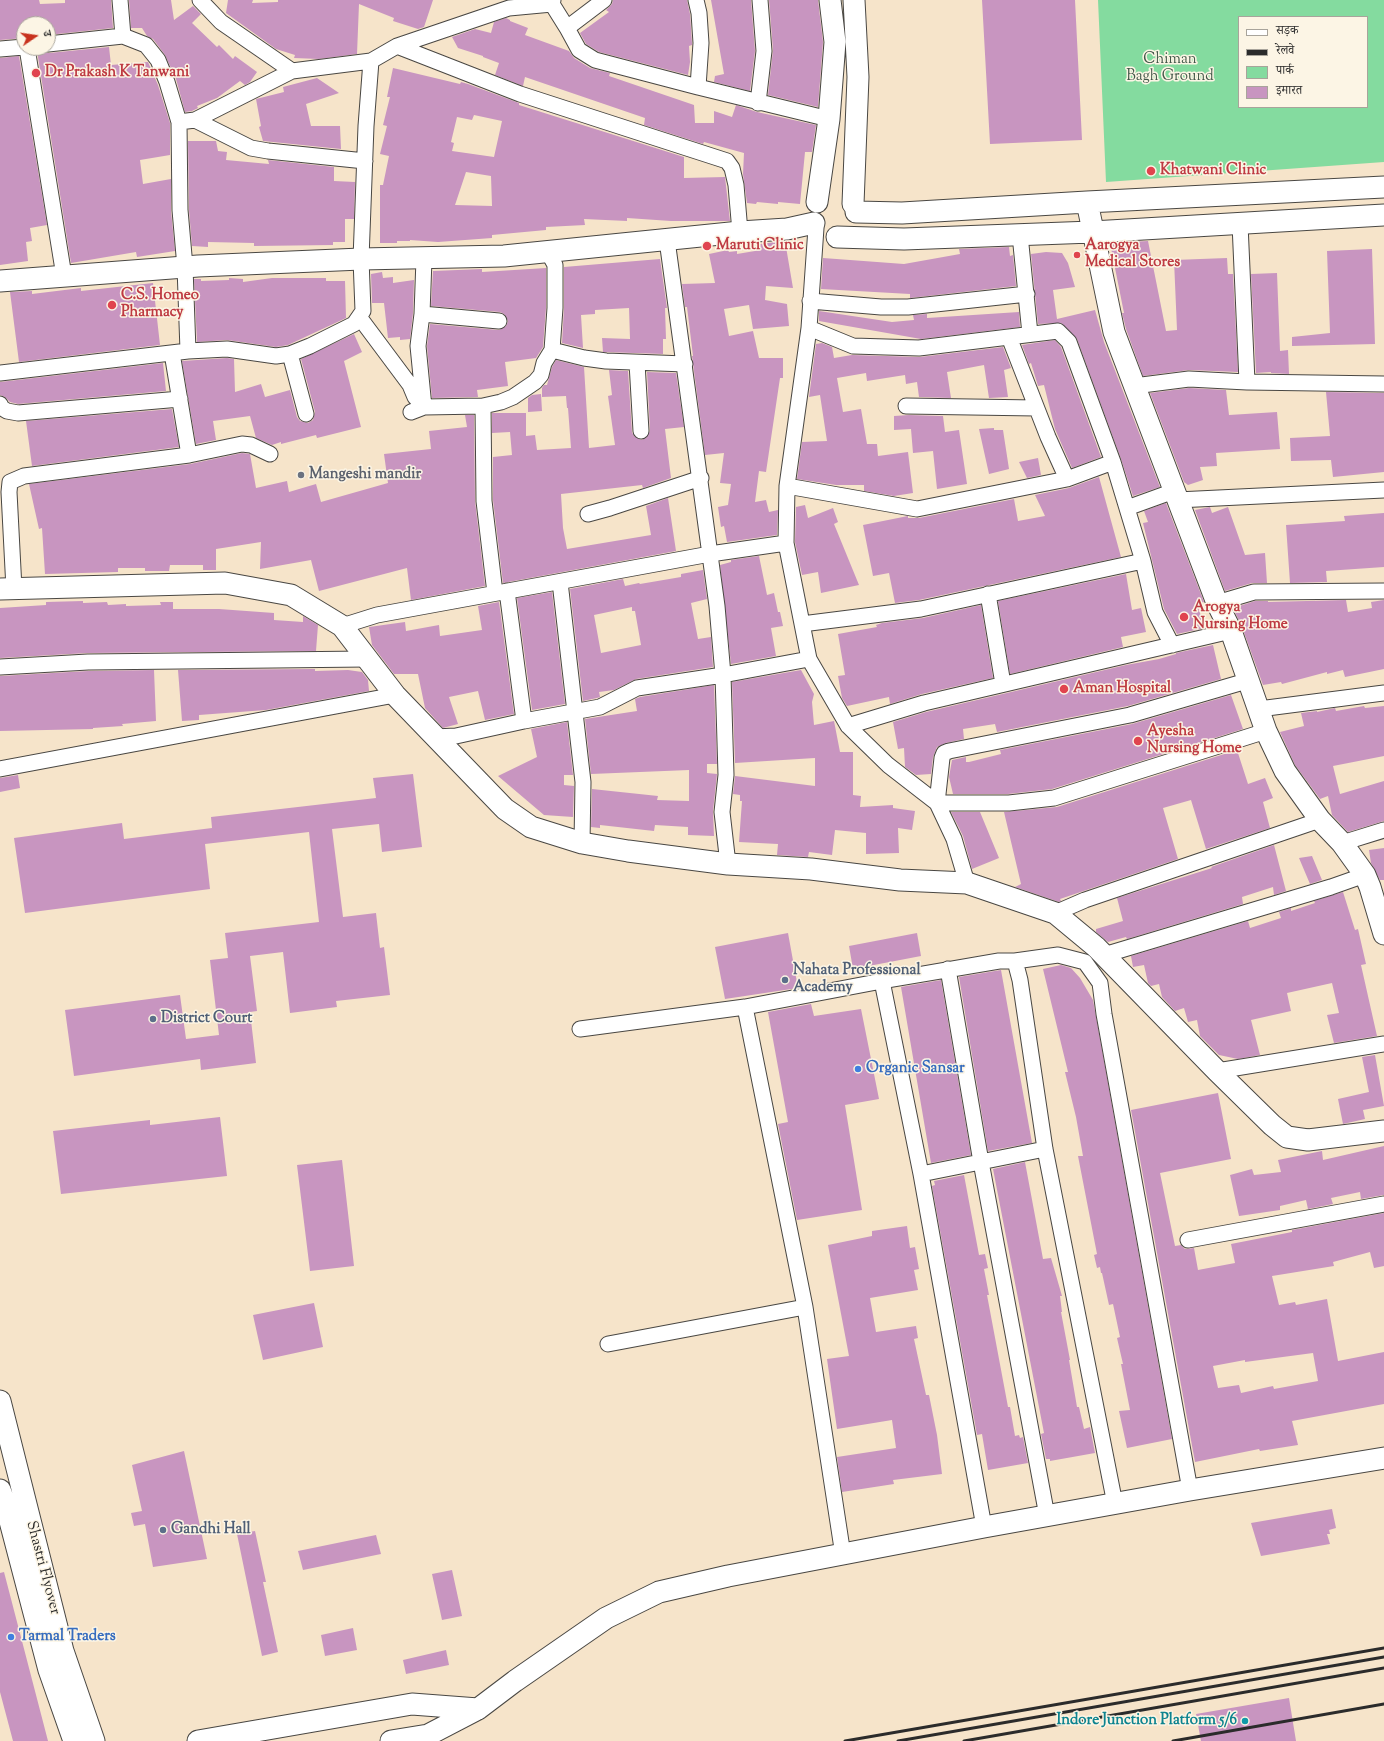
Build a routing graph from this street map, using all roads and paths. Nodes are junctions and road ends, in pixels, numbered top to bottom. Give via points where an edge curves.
1 (120, 0) edge
2 (200, 0) edge
3 (604, 0) edge
4 (696, 0) edge
5 (760, 0) edge
6 (830, 0) edge
7 (854, 0) edge
8 (553, 2) edge
9 (567, 28) junction
10 (123, 36) junction
11 (56, 43) edge
12 (397, 46) junction
13 (16, 48) edge
14 (0, 50) edge
15 (28, 56) edge
16 (371, 61) junction
17 (292, 71) junction
18 (698, 87) junction
19 (758, 103) junction
20 (829, 119) junction
21 (195, 120) junction
22 (179, 122) junction
23 (365, 161) junction
24 (1384, 186) edge
25 (817, 202) junction
26 (1087, 202) junction
27 (855, 208) junction
28 (1384, 215) edge
29 (1240, 224) junction
30 (815, 226) junction
31 (740, 232) junction
32 (1092, 232) junction
33 (1020, 235) junction
34 (837, 237) junction
35 (667, 240) junction
36 (548, 252) junction
37 (361, 259) junction
38 (424, 259) junction
39 (185, 268) junction
40 (64, 276) junction
41 (0, 281) edge
42 (1027, 294) junction
43 (810, 301) junction
44 (422, 314) junction
45 (360, 318) junction
46 (499, 321) dead end
47 (809, 328) junction
48 (1030, 334) junction
49 (1009, 337) junction
50 (552, 350) junction
51 (188, 351) junction
52 (172, 353) junction
53 (290, 354) junction
54 (637, 363) junction
55 (685, 364) junction
56 (0, 372) edge
57 (1247, 382) junction
58 (1384, 384) edge
59 (1134, 386) junction
60 (180, 399) junction
61 (0, 404) edge
62 (483, 406) junction
63 (906, 406) dead end
64 (1036, 408) junction
65 (418, 410) junction
66 (306, 414) dead end
67 (641, 431) dead end
68 (270, 454) dead end
69 (189, 455) junction
70 (1113, 462) junction
71 (701, 478) junction
72 (1067, 480) junction
73 (787, 486) junction
74 (1384, 490) edge
75 (1175, 496) junction
76 (1127, 508) junction
77 (588, 514) dead end
78 (786, 544) junction
79 (710, 554) junction
80 (1143, 561) junction
81 (560, 582) junction
82 (7, 589) edge
83 (1384, 591) edge
84 (501, 592) junction
85 (988, 594) junction
86 (1217, 603) junction
87 (802, 624) junction
88 (342, 626) junction
89 (1231, 631) junction
90 (1172, 645) junction
91 (809, 658) junction
92 (367, 659) junction
93 (0, 667) edge
94 (723, 675) junction
95 (1250, 680) junction
96 (1004, 684) junction
97 (1384, 693) edge
98 (395, 695) junction
99 (1259, 709) junction
100 (574, 713) junction
101 (524, 721) junction
102 (848, 726) junction
103 (1266, 731) junction
104 (435, 737) junction
105 (0, 769) edge
106 (937, 803) junction
107 (1320, 820) junction
108 (1384, 830) edge
109 (582, 843) junction
110 (1342, 843) junction
111 (728, 864) junction
112 (1365, 875) junction
113 (966, 883) junction
114 (1055, 913) junction
115 (1384, 934) edge
116 (1104, 955) junction
117 (1015, 961) junction
118 (948, 969) junction
119 (882, 981) junction
120 (745, 1007) junction
121 (580, 1029) dead end
122 (1384, 1044) edge
123 (1217, 1071) junction
124 (1384, 1131) edge
125 (1045, 1149) junction
126 (981, 1162) junction
127 (921, 1174) junction
128 (1384, 1204) edge
129 (1188, 1240) dead end
130 (805, 1307) junction
131 (608, 1344) dead end
132 (0, 1401) edge
133 (5, 1441) edge
134 (1384, 1458) edge
135 (1190, 1490) junction
136 (3, 1498) edge
137 (1115, 1504) junction
138 (1047, 1516) junction
139 (984, 1527) junction
140 (843, 1554) junction
141 (478, 1709) junction
142 (74, 1741) edge
143 (94, 1741) edge
144 (198, 1741) edge
145 (391, 1741) edge

1 - 10 street
2 - 17 street via 221,22
3 - 9 street
4 - 18 street via 700,43
5 - 19 street via 764,51
6 - 20 street via 835,42
7 - 27 street via 858,77
8 - 9 street
8 - 12 street via 509,8
9 - 18 street via 579,50 595,60
10 - 11 street
10 - 22 street via 146,45 158,60
12 - 16 street
12 - 31 street via 520,94 727,162 732,168 736,186
13 - 14 street
15 - 40 street
16 - 17 street
16 - 23 street
17 - 21 street
18 - 19 street
19 - 20 street
20 - 25 street
21 - 22 street
21 - 23 street via 251,148
22 - 39 street via 180,210
23 - 37 street
24 - 26 street
25 - 27 street via 822,197 836,193 843,195
25 - 30 street via 812,212
26 - 27 street via 902,213
26 - 32 street
27 - 34 street via 856,219 850,231
28 - 29 street
29 - 32 street
29 - 57 street
30 - 31 street
30 - 34 street via 826,236
30 - 43 street
31 - 35 street
32 - 33 street
32 - 59 street via 1114,332
33 - 34 street via 904,240
33 - 42 street
35 - 36 street
35 - 55 street
36 - 38 street
36 - 50 street via 555,265
37 - 38 street
37 - 39 street
37 - 45 street via 363,312
38 - 44 street
39 - 40 street
39 - 51 street
40 - 41 street
42 - 43 street via 908,307
42 - 48 street
43 - 47 street
44 - 46 street
44 - 65 street via 418,346
45 - 53 street via 354,324
45 - 65 street via 410,385
47 - 49 street via 853,346 919,348
47 - 73 street
48 - 49 street
48 - 70 street via 1058,331 1069,342
49 - 64 street
50 - 54 street via 584,358
50 - 62 street via 544,363 541,375 535,382 513,397
51 - 52 street
51 - 53 street via 227,349 269,356
52 - 56 street
52 - 60 street
53 - 66 street
54 - 55 street
54 - 67 street
55 - 71 street
57 - 58 street
57 - 59 street via 1189,379
59 - 75 street
60 - 61 street via 18,413 7,411
60 - 69 street
62 - 65 street
62 - 84 street via 484,501
63 - 64 street
64 - 72 street
68 - 69 street via 251,445 242,444
69 - 82 street via 24,476 10,482
70 - 72 street
70 - 76 street
71 - 77 street
71 - 79 street
72 - 73 street via 917,509
73 - 78 street
74 - 75 street
75 - 76 street
75 - 86 street
76 - 80 street
78 - 79 street
78 - 87 street
79 - 81 street
79 - 94 street
80 - 85 street
80 - 90 street via 1155,612
81 - 84 street
81 - 100 street
82 - 88 street via 225,583 291,595
83 - 86 street via 1254,592
84 - 88 street via 377,615
84 - 101 street
85 - 87 street via 921,609
85 - 96 street
86 - 89 street
87 - 91 street
88 - 92 street
89 - 90 street
89 - 95 street
90 - 96 street
91 - 94 street
91 - 102 street
92 - 93 street via 88,662
92 - 98 street
94 - 100 street via 637,688 600,707
94 - 111 street via 726,775 722,812
95 - 99 street
95 - 106 street via 1130,715 949,751 944,753 942,758
96 - 102 street via 924,703
97 - 99 street
98 - 104 street
98 - 105 street
99 - 103 street
100 - 101 street
100 - 109 street via 583,782
101 - 104 street via 456,736
102 - 106 street via 888,765
103 - 106 street via 1054,798 1009,803
103 - 107 street via 1285,771
104 - 109 street via 505,809 531,827
106 - 113 street via 954,839
107 - 110 street
107 - 114 street via 1085,900
108 - 110 street
109 - 111 street
110 - 112 street
111 - 113 street via 811,869 900,880
112 - 115 street
112 - 116 street via 1331,888
113 - 114 street
114 - 116 street
116 - 123 street
117 - 118 street
117 - 125 street
117 - 135 street via 1058,955 1085,962 1100,983
118 - 119 street
118 - 126 street
119 - 120 street
119 - 127 street
120 - 121 street
120 - 130 street
122 - 123 street
123 - 124 street via 1272,1126 1287,1137 1308,1140
125 - 126 street
125 - 137 street
126 - 127 street
126 - 138 street
127 - 139 street
128 - 129 street
130 - 131 street
130 - 140 street
132 - 133 street, Shastri Flyover
133 - 143 street, Shastri Flyover via 27,1511 63,1651
134 - 135 street
135 - 137 street
136 - 142 street, Shastri Flyover via 48,1670
137 - 138 street
138 - 139 street
139 - 140 street
140 - 141 street via 659,1592 606,1618
141 - 144 street via 412,1704
141 - 145 street via 428,1735

